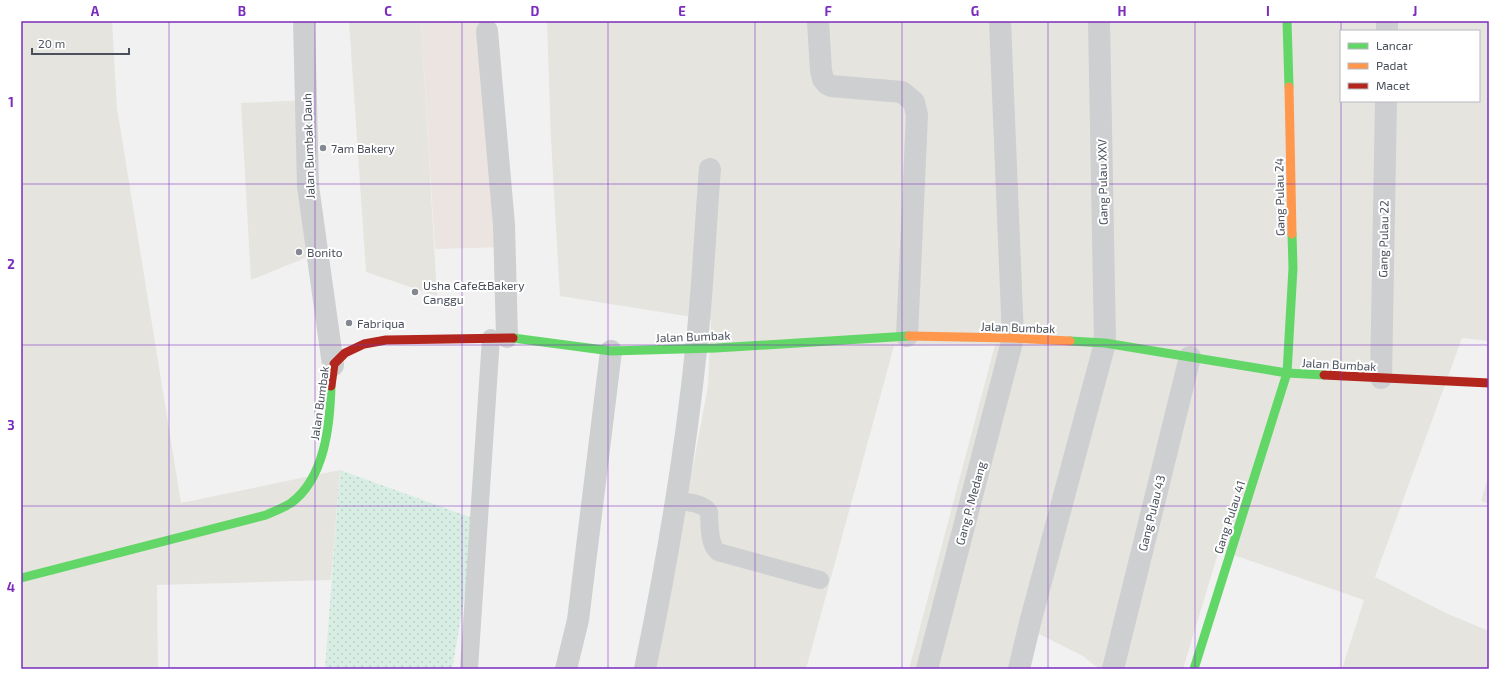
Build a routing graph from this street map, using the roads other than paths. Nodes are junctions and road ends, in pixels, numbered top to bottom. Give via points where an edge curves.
1 (304, 21) edge
2 (818, 21) edge
3 (1000, 21) edge
4 (1099, 21) edge
5 (1287, 21) edge
6 (487, 31) dead end
7 (1386, 102) edge
8 (710, 168) dead end
9 (907, 336) junction
10 (499, 337) junction
11 (1013, 338) junction
12 (1105, 344) junction
13 (697, 348) junction
14 (611, 351) junction
15 (1190, 357) junction
16 (334, 365) junction
17 (1287, 373) junction
18 (1380, 378) junction
19 (1489, 383) edge
20 (677, 500) junction
21 (21, 578) edge
22 (820, 580) dead end
23 (470, 669) edge
24 (566, 669) edge
25 (644, 669) edge
26 (927, 669) edge
27 (1019, 669) edge
28 (1113, 669) edge
29 (1194, 669) edge

1 - 16 street, Jalan Bumbak Dauh via 308,186
2 - 9 street via 822,72 826,84 902,92 914,102 918,115
3 - 11 street, Gang P. Medang
4 - 12 street, Gang Pulau XXV
5 - 17 street, Gang Pulau 24 via 1293,268
6 - 10 street via 504,225
7 - 18 street, Gang Pulau 22
8 - 13 street
9 - 11 street, Jalan Bumbak
9 - 13 street, Jalan Bumbak
10 - 14 street, Jalan Bumbak
10 - 16 street, Jalan Bumbak via 369,342 343,355
10 - 23 lane
11 - 12 street, Jalan Bumbak
11 - 26 street, Gang P. Medang
12 - 15 street, Jalan Bumbak
12 - 27 street, Gang Pulau XXV
13 - 14 street, Jalan Bumbak
13 - 20 street
14 - 24 street via 578,620
15 - 17 street, Jalan Bumbak
15 - 28 street, Gang Pulau 43
16 - 21 street, Jalan Bumbak via 324,453 301,495 287,506 266,514
17 - 18 street, Jalan Bumbak
17 - 29 street, Gang Pulau 41
18 - 19 street, Jalan Bumbak
20 - 22 lane via 706,508 709,512 712,544 718,552
20 - 25 street

